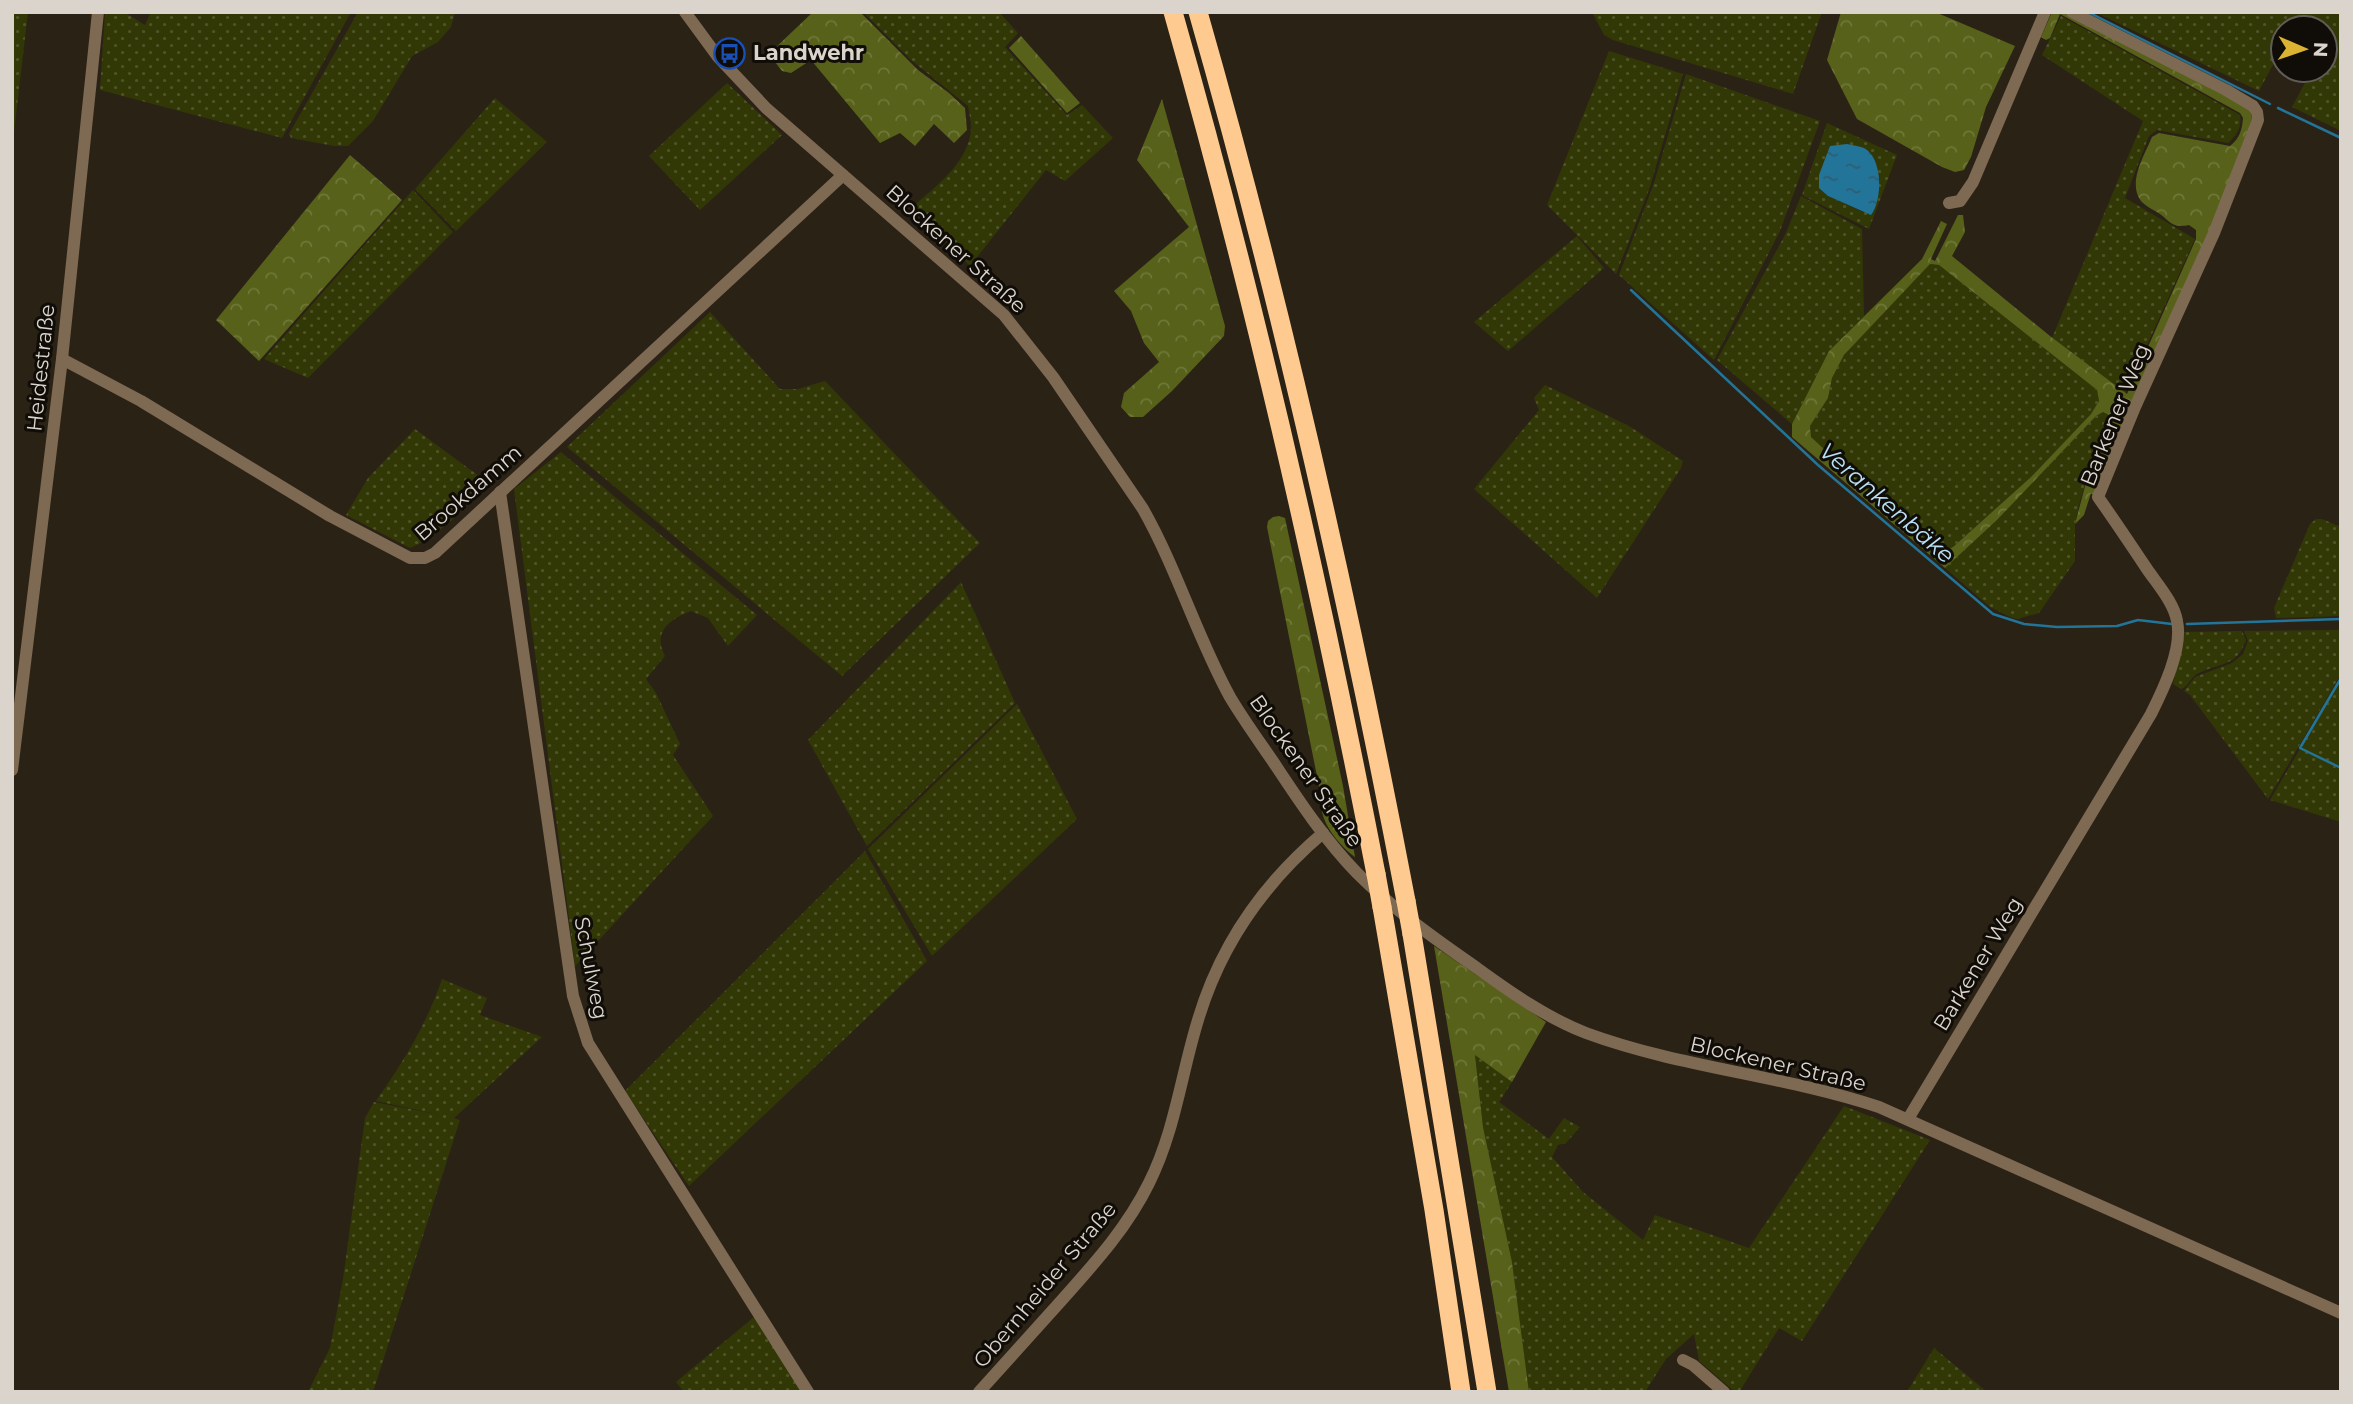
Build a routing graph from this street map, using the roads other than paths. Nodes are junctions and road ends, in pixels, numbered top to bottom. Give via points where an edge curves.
1 (98, 12) edge
2 (685, 12) edge
3 (1173, 12) edge
4 (1198, 12) edge
5 (2045, 12) edge
6 (2072, 12) edge
7 (843, 175) junction
8 (1949, 203) dead end
9 (62, 359) junction
10 (500, 492) junction
11 (12, 770) edge
12 (1323, 833) junction
13 (1908, 1119) junction
14 (2341, 1313) edge
15 (1683, 1360) dead end
16 (808, 1392) edge
17 (979, 1392) edge
18 (1461, 1392) edge
19 (1487, 1392) edge
20 (1724, 1392) edge

1 - 9 street, Heidestraße
2 - 7 street, Blockener Straße via 742,84
3 - 18 highway, bridge via 1245,285 1339,687 1382,907
4 - 19 highway, bridge via 1316,471 1382,774
5 - 8 street via 1973,182 1960,201
6 - 13 street, Barkener Weg via 2226,90 2253,106 2258,120 2214,233 2098,497 2176,616 2173,661 2151,714
7 - 10 street, Brookdamm
7 - 12 street, Blockener Straße via 987,299 1040,358 1143,509 1231,697
9 - 10 street, Brookdamm via 410,558 425,558 435,552
9 - 11 street, Heidestraße
10 - 16 street, Schulweg via 573,996 588,1043
12 - 13 street, Blockener Straße via 1359,875 1416,925 1494,981 1566,1024 1673,1059 1842,1094
12 - 17 street, Obernheider Straße via 1259,899 1228,947 1197,1023 1173,1122 1139,1203 1106,1250
13 - 14 street, Blockener Straße
15 - 20 street

